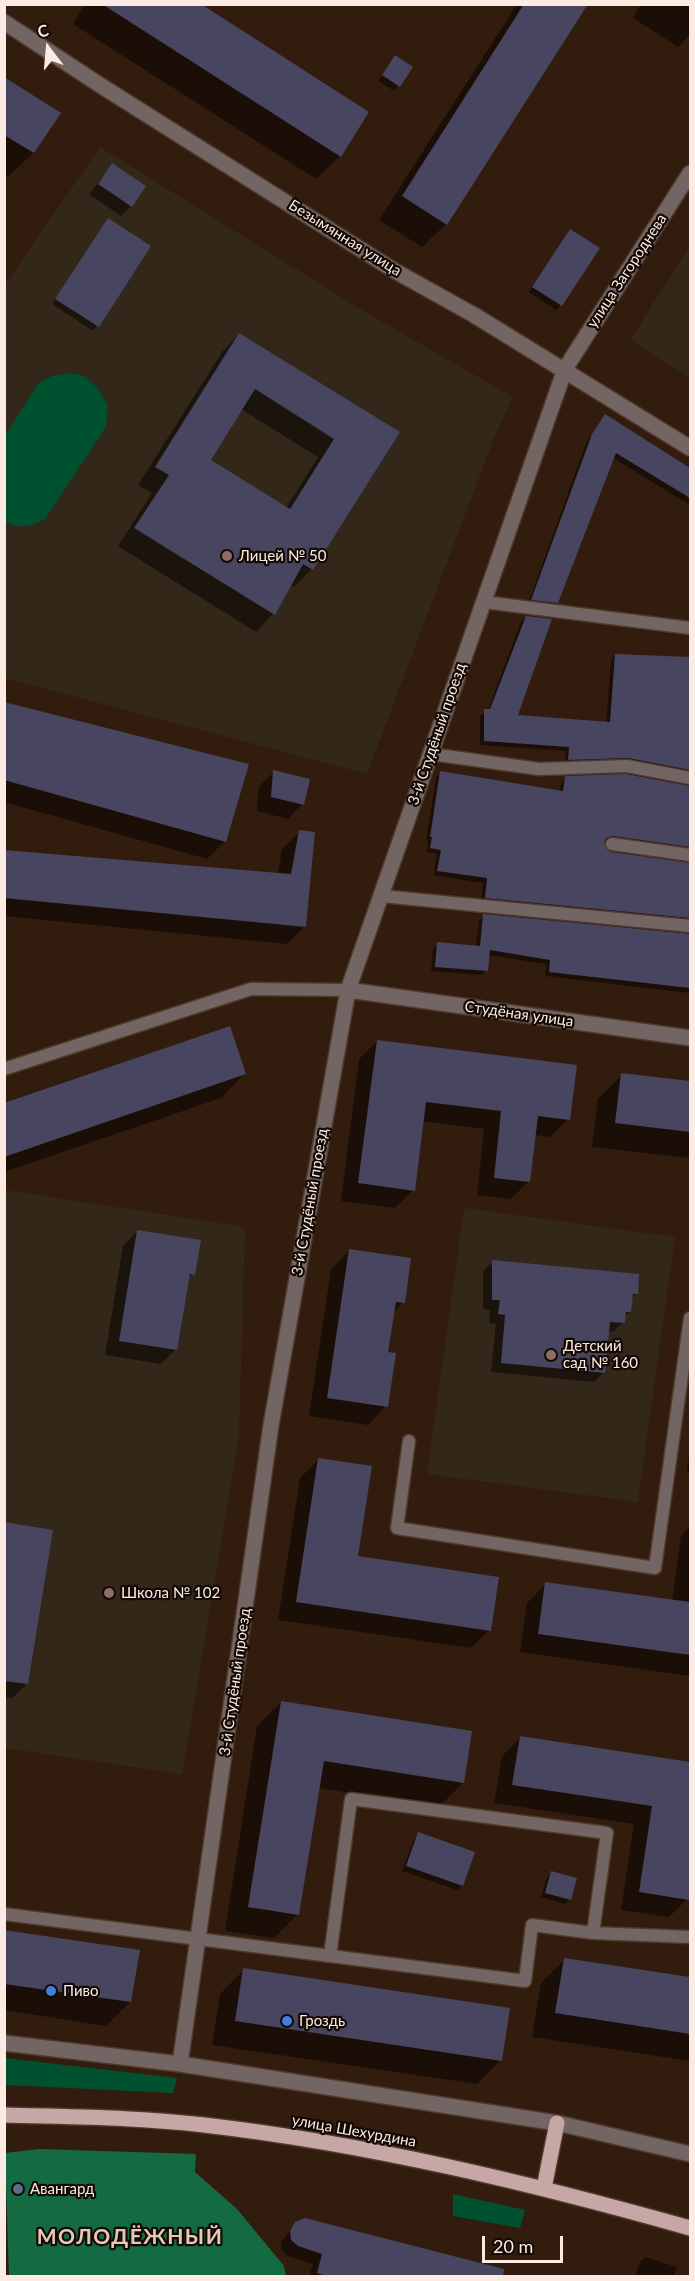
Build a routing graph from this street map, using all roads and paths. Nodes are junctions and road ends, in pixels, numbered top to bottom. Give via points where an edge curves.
1 (4, 22) edge
2 (690, 173) edge
3 (565, 369) junction
4 (690, 448) edge
5 (484, 602) junction
6 (690, 628) edge
7 (431, 754) junction
8 (690, 778) edge
9 (612, 844) dead end
10 (690, 855) edge
11 (381, 896) junction
12 (690, 926) edge
13 (348, 990) junction
14 (690, 1038) edge
15 (4, 1069) edge
16 (690, 1318) edge
17 (409, 1441) dead end
18 (4, 1914) edge
19 (593, 1933) junction
20 (690, 1937) edge
21 (199, 1940) junction
22 (330, 1956) junction
23 (4, 2043) edge
24 (180, 2064) junction
25 (4, 2115) edge
26 (557, 2123) junction
27 (690, 2154) edge
28 (544, 2188) junction
29 (690, 2228) edge

1 - 3 street, Безымянная улица via 395,271
2 - 3 street, улица Загороднева
3 - 4 street, Безымянная улица
3 - 5 street, 3-й Студёный проезд
5 - 6 lane
5 - 7 street, 3-й Студёный проезд
7 - 8 lane via 539,770 627,766
7 - 11 street, 3-й Студёный проезд
9 - 10 lane
11 - 12 lane
11 - 13 street, 3-й Студёный проезд
13 - 14 street, Студёная улица
13 - 15 lane via 251,989
13 - 21 street, 3-й Студёный проезд via 271,1425
16 - 17 lane via 655,1568 397,1528
18 - 21 lane
19 - 20 lane
19 - 22 lane via 532,1925 525,1981
19 - 22 lane via 607,1833 351,1799
21 - 22 lane
21 - 24 street, 3-й Студёный проезд
23 - 24 street
24 - 26 street
25 - 28 main road, улица Шехурдина via 201,2124 379,2151
26 - 27 street
26 - 28 main road
28 - 29 main road, улица Шехурдина

